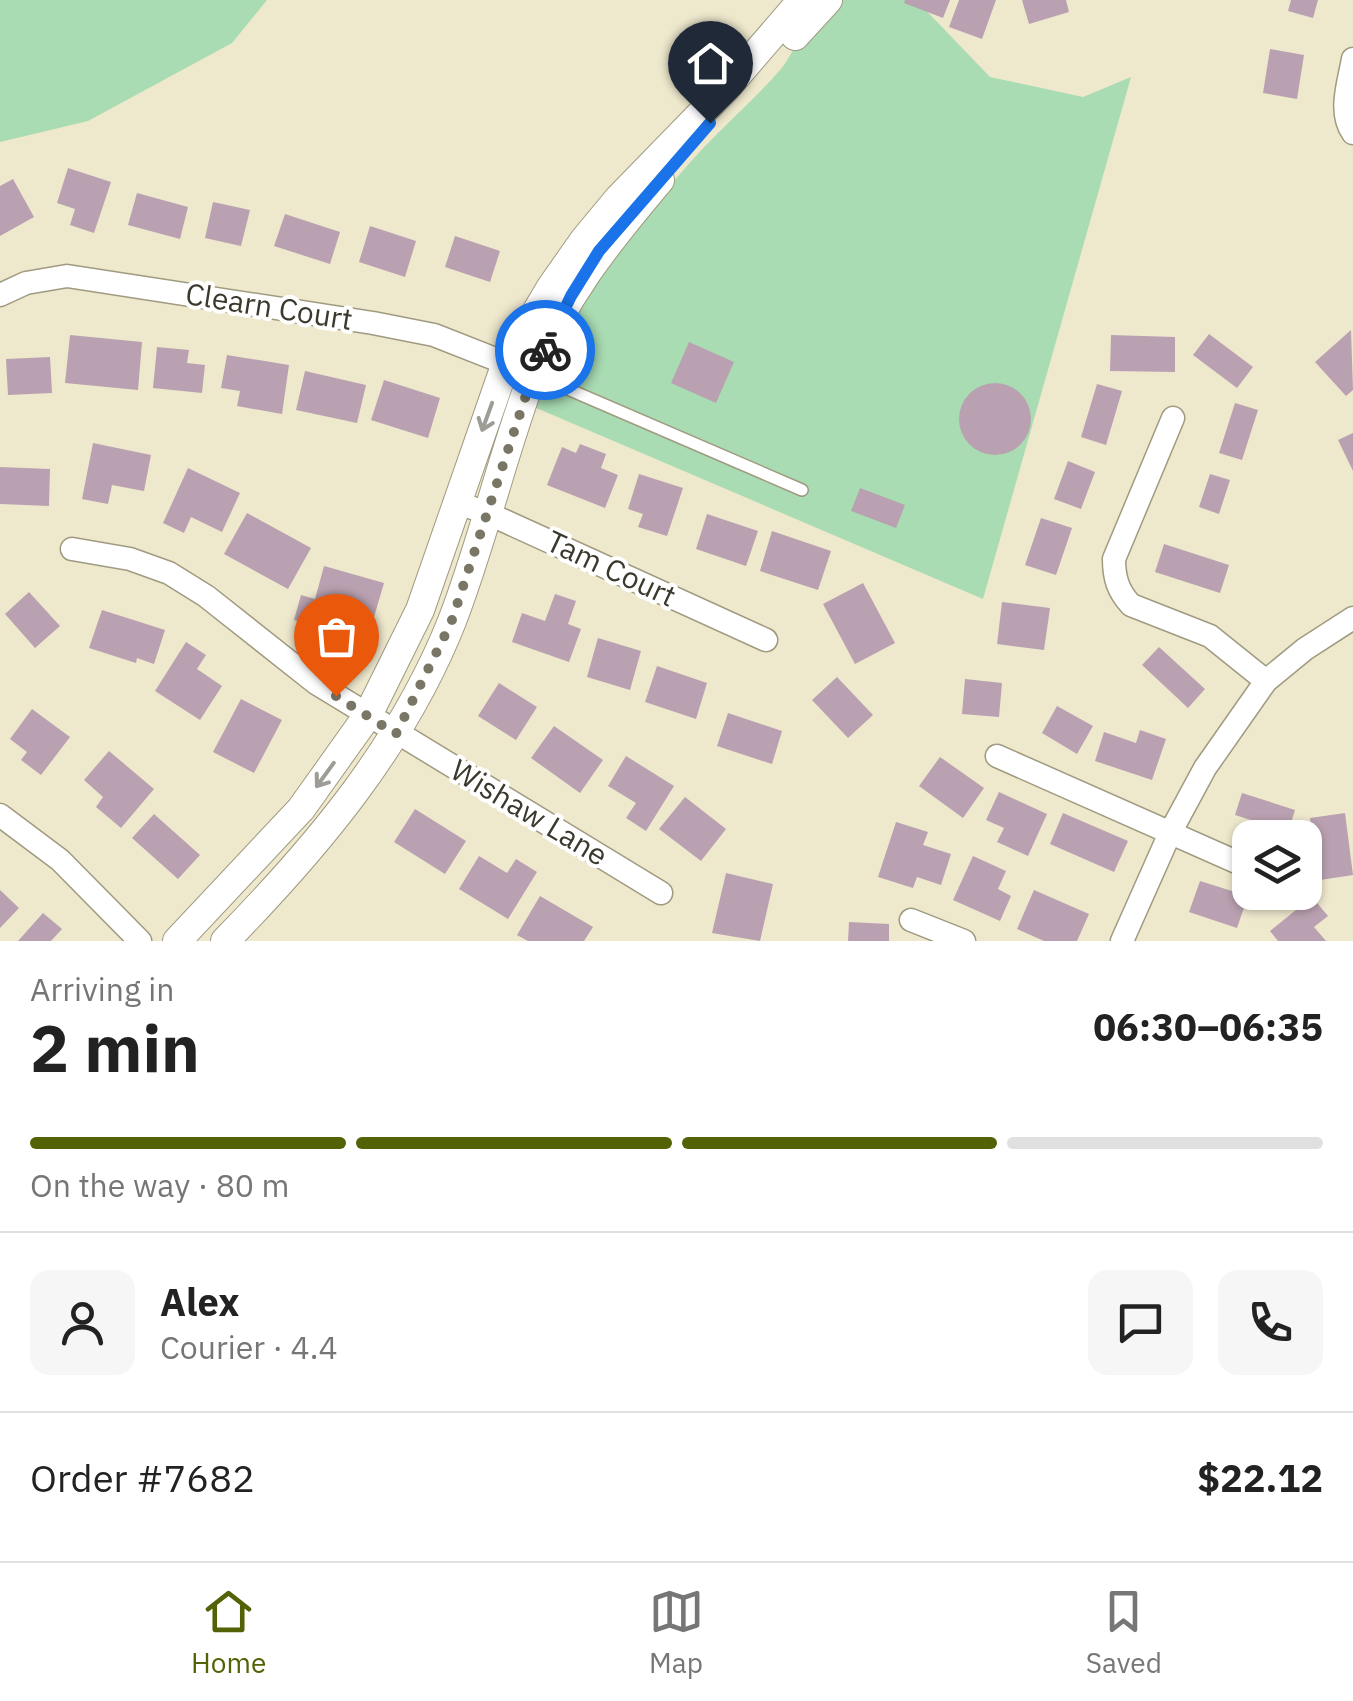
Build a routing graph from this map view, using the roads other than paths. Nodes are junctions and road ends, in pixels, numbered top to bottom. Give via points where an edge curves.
1 (802, 0) edge
2 (828, 0) edge
3 (1353, 59) edge
4 (761, 60) junction
5 (1353, 133) edge
6 (577, 267) junction
7 (0, 294) edge
8 (506, 363) junction
9 (533, 374) junction
10 (1173, 418) dead end
11 (802, 490) dead end
12 (455, 502) junction
13 (488, 513) junction
14 (72, 548) dead end
15 (1353, 618) edge
16 (766, 640) dead end
17 (1266, 680) junction
18 (368, 716) junction
19 (396, 734) junction
20 (998, 756) dead end
21 (0, 815) edge
22 (1170, 832) junction
23 (1232, 860) edge
24 (662, 893) dead end
25 (911, 920) dead end
26 (140, 941) edge
27 (177, 941) edge
28 (225, 941) edge
29 (964, 941) edge
30 (1122, 941) edge

1 - 4 street
2 - 4 street
3 - 5 street via 1345,107
4 - 6 street via 625,206 599,251
6 - 8 street
6 - 9 street
7 - 8 street, Clearn Court via 67,276 434,335
8 - 9 street, Clearn Court
8 -> 12 street
9 - 11 lane
9 - 13 street
10 - 17 street via 1114,559 1114,576 1132,604 1210,636
12 - 13 street, Tam Court
12 - 18 street via 420,610
13 - 16 street, Tam Court
13 - 19 street via 451,623
14 - 18 street, Wishaw Lane via 169,573
15 - 17 street
17 - 22 street
18 - 19 street, Wishaw Lane
18 -> 27 street via 301,809
19 - 24 street, Wishaw Lane
19 - 28 street via 327,830
20 - 22 street
21 - 26 street via 60,860
22 - 23 street
22 - 30 street
25 - 29 street

